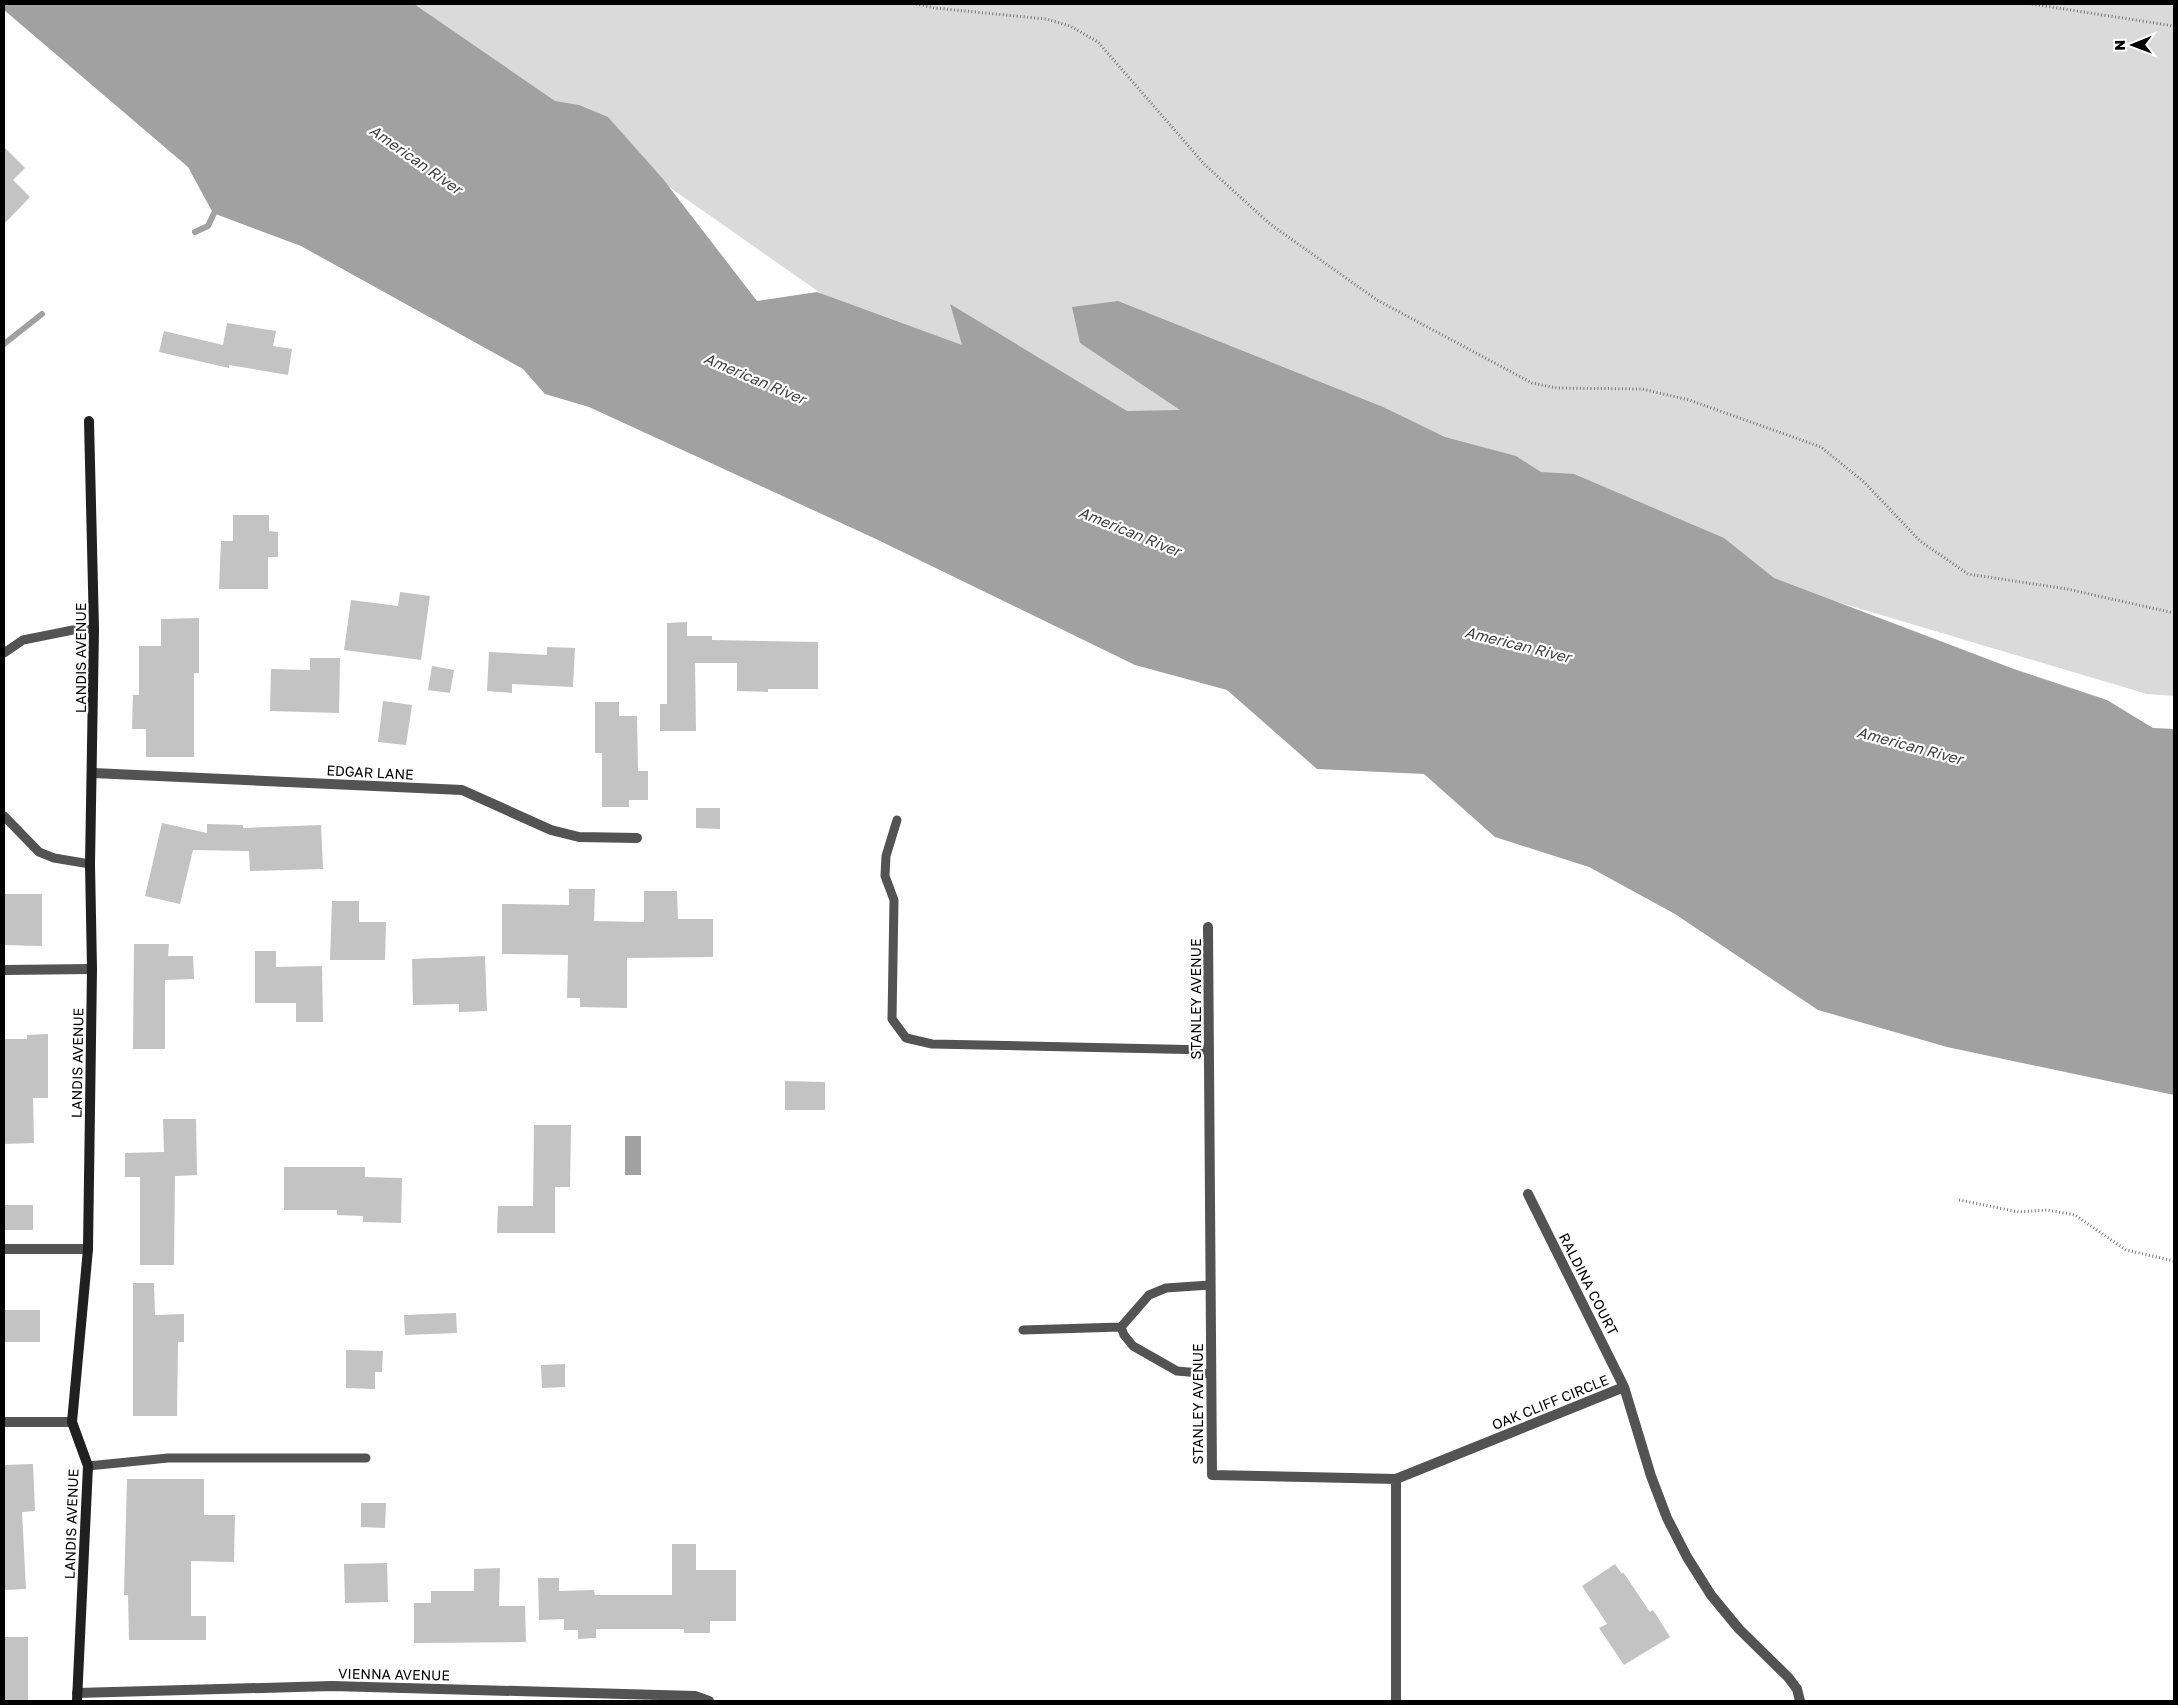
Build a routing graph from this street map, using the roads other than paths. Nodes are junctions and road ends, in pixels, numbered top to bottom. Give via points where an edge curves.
1 (89, 421) dead end
2 (94, 629) junction
3 (4, 653) edge
4 (93, 773) junction
5 (4, 816) edge
6 (897, 820) dead end
7 (637, 838) dead end
8 (90, 864) junction
9 (1208, 927) dead end
10 (92, 969) junction
11 (4, 970) edge
12 (1209, 1050) junction
13 (1528, 1194) dead end
14 (4, 1249) edge
15 (88, 1249) junction
16 (1210, 1285) junction
17 (1121, 1327) junction
18 (1023, 1330) dead end
19 (1211, 1374) junction
20 (1624, 1387) junction
21 (4, 1422) edge
22 (72, 1422) junction
23 (366, 1458) dead end
24 (88, 1466) junction
25 (1396, 1479) junction
26 (77, 1697) edge
27 (709, 1701) edge
28 (1396, 1701) edge
29 (1800, 1701) edge

1 - 2 street, LANDIS AVENUE
2 - 3 lane via 23,640
2 - 4 street, LANDIS AVENUE
4 - 7 street, EDGAR LANE via 462,790 551,830 580,837
4 - 8 street, LANDIS AVENUE
5 - 8 lane via 39,852
6 - 12 lane via 886,856 885,876 894,900 892,1019 906,1038 932,1044
8 - 10 street, LANDIS AVENUE
9 - 12 street, STANLEY AVENUE
10 - 11 street
10 - 15 street, LANDIS AVENUE
12 - 16 street, STANLEY AVENUE
13 - 20 street, RALDINA COURT
14 - 15 street
15 - 22 street, LANDIS AVENUE
16 - 17 lane via 1166,1288 1149,1295
16 - 19 street, STANLEY AVENUE
17 - 18 lane
17 - 19 lane via 1133,1346 1177,1371
19 - 25 street, STANLEY AVENUE via 1212,1475
20 - 25 street, OAK CLIFF CIRCLE
20 - 29 street, OAK CLIFF CIRCLE via 1651,1476 1687,1557 1739,1629 1788,1677 1797,1689
21 - 22 street
22 - 24 street, LANDIS AVENUE
23 - 24 lane via 168,1458
24 - 26 street, LANDIS AVENUE
25 - 28 street
26 - 27 street, VIENNA AVENUE via 332,1686 696,1696

